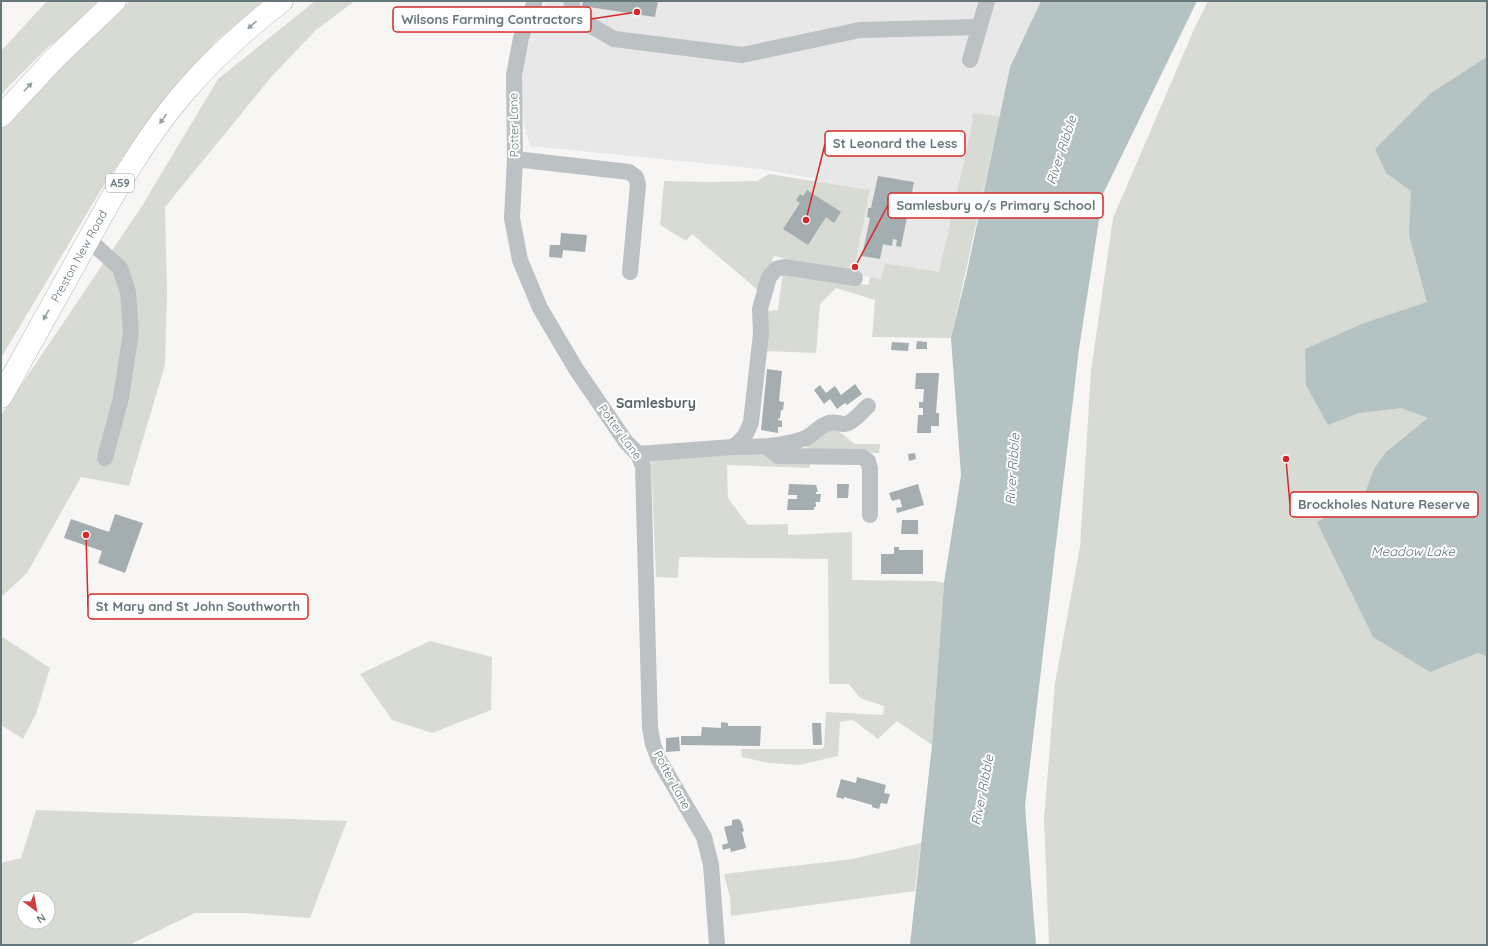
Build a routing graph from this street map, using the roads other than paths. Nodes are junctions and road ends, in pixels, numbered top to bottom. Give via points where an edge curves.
1 (115, 1) edge
2 (282, 1) edge
3 (534, 1) edge
4 (571, 1) edge
5 (986, 1) edge
6 (980, 27) junction
7 (970, 60) dead end
8 (1, 116) edge
9 (515, 159) junction
10 (89, 240) junction
11 (630, 272) dead end
12 (855, 278) dead end
13 (1, 397) edge
14 (868, 406) dead end
15 (732, 447) junction
16 (767, 447) junction
17 (638, 454) junction
18 (105, 458) dead end
19 (870, 515) dead end
20 (718, 945) edge

8 -> 1 highway via 55,58
2 -> 10 highway, Preston New Road / A59 via 237,38 181,96 117,188
3 - 9 street, Potter Lane via 521,38 514,75
4 - 6 street via 576,17 614,39 742,55 860,30
5 - 6 street
6 - 7 street
9 - 11 street via 630,172 636,177 638,185
9 - 17 street, Potter Lane via 512,218 520,260 540,308 576,369 622,436
10 -> 13 highway, Preston New Road / A59
10 - 18 street via 120,268 128,292 132,332 121,398
12 - 15 street via 784,267 776,269 769,276 760,309 761,334 751,422 742,440
14 - 16 street via 854,420 845,424 829,422 808,437
15 - 16 street
15 - 17 street
16 - 19 street via 778,456 862,457 868,461 870,469
17 - 20 street, Potter Lane via 643,466 644,479 650,728 659,760 704,837 712,865

